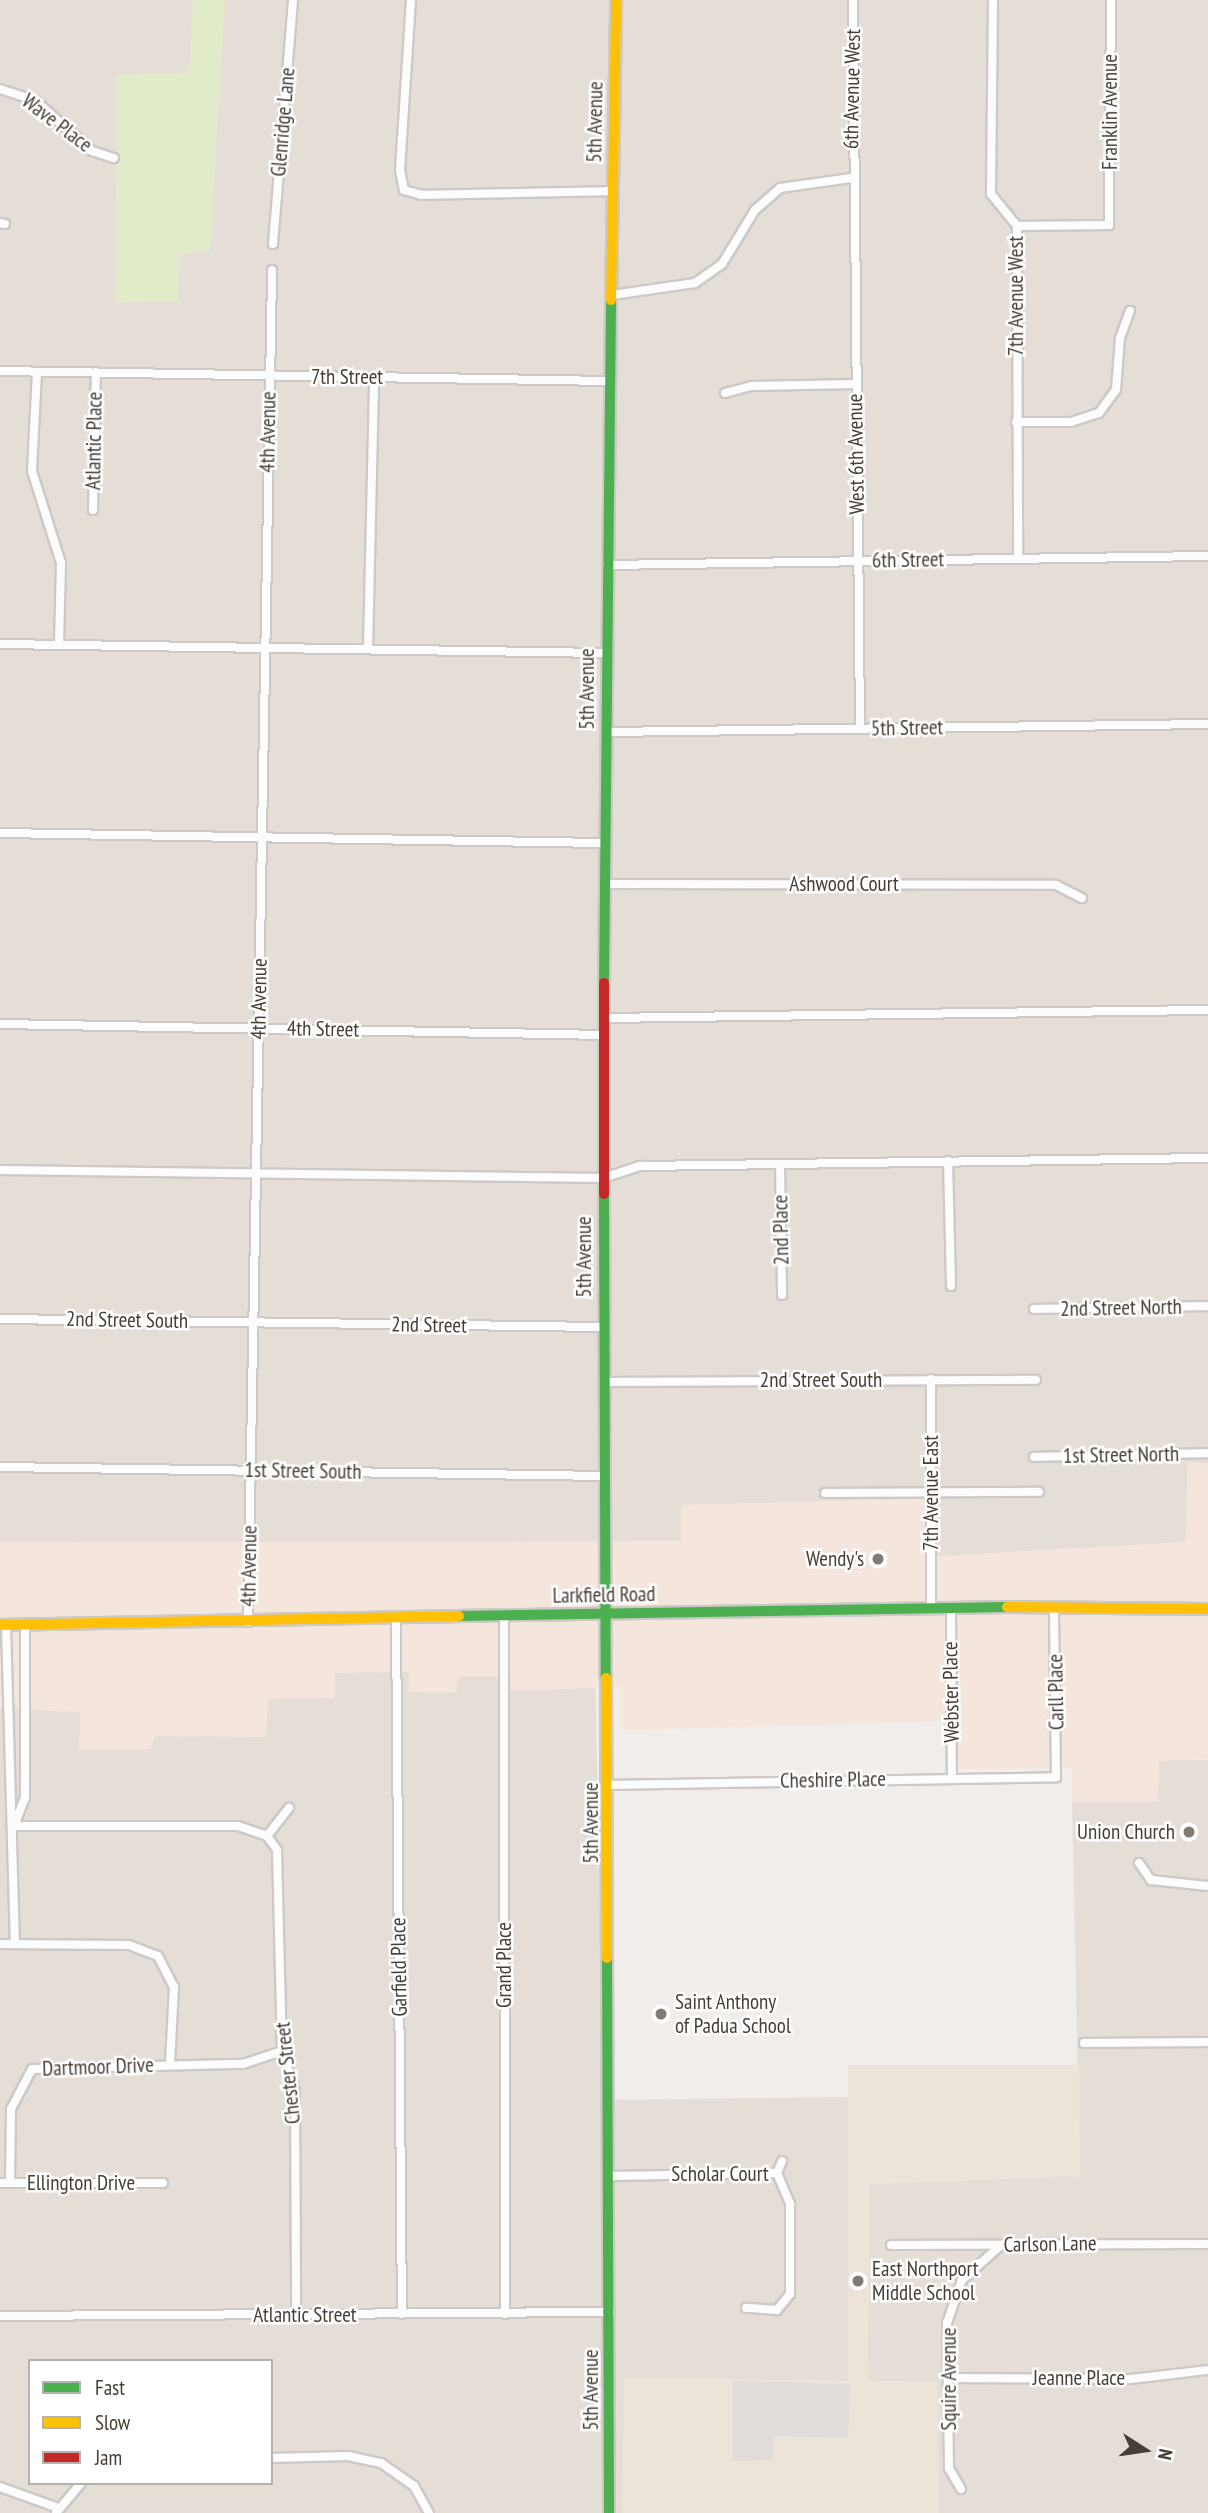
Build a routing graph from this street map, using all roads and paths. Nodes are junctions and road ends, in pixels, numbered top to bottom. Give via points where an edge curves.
1 (293, 0) edge
2 (411, 0) edge
3 (616, 0) edge
4 (853, 0) edge
5 (993, 0) edge
6 (1111, 0) edge
7 (0, 89) edge
8 (114, 158) dead end
9 (851, 178) junction
10 (613, 191) junction
11 (1017, 226) junction
12 (273, 244) dead end
13 (272, 270) dead end
14 (612, 296) junction
15 (1130, 311) dead end
16 (0, 371) edge
17 (37, 372) junction
18 (96, 372) junction
19 (269, 377) junction
20 (374, 377) junction
21 (609, 381) junction
22 (855, 384) junction
23 (726, 393) dead end
24 (1016, 422) junction
25 (93, 510) dead end
26 (1208, 556) edge
27 (1018, 559) junction
28 (858, 561) junction
29 (607, 565) junction
30 (0, 644) edge
31 (59, 645) junction
32 (264, 648) junction
33 (368, 649) junction
34 (606, 653) junction
35 (1208, 724) edge
36 (860, 729) junction
37 (606, 732) junction
38 (0, 833) edge
39 (261, 837) junction
40 (603, 843) junction
41 (604, 884) junction
42 (1082, 898) dead end
43 (1208, 1010) edge
44 (603, 1018) junction
45 (0, 1024) edge
46 (259, 1027) junction
47 (604, 1035) junction
48 (1208, 1158) edge
49 (947, 1161) junction
50 (780, 1164) junction
51 (0, 1170) edge
52 (255, 1175) junction
53 (603, 1178) junction
54 (951, 1286) dead end
55 (782, 1295) dead end
56 (1208, 1306) edge
57 (1034, 1309) dead end
58 (0, 1319) edge
59 (253, 1322) junction
60 (604, 1327) junction
61 (931, 1380) junction
62 (1037, 1380) dead end
63 (605, 1382) junction
64 (1208, 1453) edge
65 (1034, 1457) dead end
66 (0, 1467) edge
67 (251, 1471) junction
68 (606, 1476) junction
69 (1039, 1492) dead end
70 (825, 1493) dead end
71 (931, 1493) junction
72 (931, 1607) junction
73 (951, 1607) junction
74 (1055, 1607) junction
75 (1208, 1609) edge
76 (608, 1614) junction
77 (504, 1616) junction
78 (396, 1619) junction
79 (248, 1622) junction
80 (3, 1625) edge
81 (25, 1625) junction
82 (6, 1695) junction
83 (24, 1695) junction
84 (952, 1777) junction
85 (1056, 1777) joint
86 (610, 1785) junction
87 (289, 1808) dead end
88 (14, 1826) junction
89 (267, 1836) junction
90 (1139, 1863) dead end
91 (1208, 1886) edge
92 (15, 1943) junction
93 (0, 1944) edge
94 (1208, 2042) edge
95 (1084, 2043) dead end
96 (282, 2051) junction
97 (170, 2064) junction
98 (782, 2161) dead end
99 (777, 2173) junction
100 (612, 2176) junction
101 (0, 2183) edge
102 (10, 2183) junction
103 (163, 2183) dead end
104 (1208, 2244) edge
105 (891, 2245) dead end
106 (1001, 2245) junction
107 (746, 2308) dead end
108 (610, 2312) junction
109 (402, 2314) junction
110 (505, 2314) junction
111 (296, 2315) junction
112 (0, 2316) edge
113 (1208, 2370) edge
114 (948, 2378) junction
115 (273, 2458) edge
116 (79, 2485) edge
117 (0, 2487) edge
118 (961, 2489) dead end
119 (57, 2510) edge
120 (429, 2513) edge
121 (609, 2513) edge

1 - 12 street, Glenridge Lane
2 - 10 street via 400,170 404,190 421,195
3 - 10 street, 5th Avenue
4 - 9 street, 6th Avenue West
5 - 11 street, 7th Avenue West via 991,194
6 - 11 street, Franklin Avenue via 1109,225
7 - 8 street, Wave Place via 36,101 92,151
9 - 14 street via 780,188 755,210 722,264 695,283
9 - 22 street, West 6th Avenue
10 - 14 street, 5th Avenue
11 - 24 street, 7th Avenue West
13 - 19 street
14 - 21 street, 5th Avenue
15 - 24 street via 1120,338 1116,390 1099,413 1071,422
16 - 17 street, 7th Street
17 - 18 street, 7th Street
17 - 31 street via 32,471 61,562
18 - 19 street, 7th Street
18 - 25 street, Atlantic Place
19 - 20 street, 7th Street
19 - 32 street, 4th Avenue
20 - 21 street, 7th Street
20 - 33 street
21 - 29 street, 5th Avenue
22 - 23 street via 752,386
22 - 28 street, West 6th Avenue
24 - 27 street, 7th Avenue West
26 - 27 street, 6th Street
27 - 28 street, 6th Street
28 - 29 street, 6th Street
28 - 36 street, West 6th Avenue
29 - 34 street, 5th Avenue
30 - 31 street
31 - 32 street
32 - 33 street
32 - 39 street, 4th Avenue
33 - 34 street
34 - 37 street, 5th Avenue
35 - 36 street, 5th Street
36 - 37 street, 5th Street
37 - 40 street, 5th Avenue
38 - 39 street
39 - 40 street
39 - 46 street, 4th Avenue
40 - 41 street, 5th Avenue
41 - 42 street, Ashwood Court via 1056,885
41 - 44 street, 5th Avenue
43 - 44 street
44 - 47 street, 5th Avenue
45 - 46 street, 4th Street
46 - 47 street, 4th Street
46 - 52 street, 4th Avenue
47 - 53 street, 5th Avenue
48 - 49 street
49 - 50 street
49 - 54 street
50 - 53 street via 640,1167
50 - 55 street, 2nd Place
51 - 52 street
52 - 53 street
52 - 59 street, 4th Avenue
53 - 60 street, 5th Avenue
56 - 57 street, 2nd Street North
58 - 59 street, 2nd Street South
59 - 60 street, 2nd Street
59 - 67 street, 4th Avenue
60 - 63 street, 5th Avenue
61 - 62 street, 2nd Street South
61 - 63 street, 2nd Street South
61 - 71 street, 7th Avenue East
63 - 68 street, 5th Avenue
64 - 65 street, 1st Street North
66 - 67 street, 1st Street South
67 - 68 street, 1st Street South
67 - 79 street, 4th Avenue
68 - 76 street, 5th Avenue
69 - 71 street
70 - 71 street
71 - 72 street, 7th Avenue East
72 - 73 street, Larkfield Road
72 - 76 street, Larkfield Road
73 - 74 street, Larkfield Road
73 - 84 street, Webster Place
74 - 75 street, Larkfield Road
74 - 85 street, Carll Place
76 - 77 street, Larkfield Road
76 - 86 street, 5th Avenue
77 - 78 street, Larkfield Road
77 - 110 street, Grand Place
78 - 79 street, Larkfield Road
78 - 109 street, Garfield Place
79 - 81 street, Larkfield Road
80 - 81 street, Larkfield Road
80 - 82 street
81 - 83 street
82 - 83 street
82 - 88 street via 7,1805
83 - 88 street via 25,1798
84 - 85 street, Cheshire Place
84 - 86 street, Cheshire Place
86 - 100 street, 5th Avenue
87 - 89 street
88 - 89 street via 237,1826
88 - 92 street
89 - 96 street, Chester Street via 281,1865
90 - 91 street via 1151,1880
92 - 93 street
92 - 97 street via 129,1945 158,1956 174,1987
94 - 95 street
96 - 97 street, Dartmoor Drive via 243,2064
96 - 111 street, Chester Street via 295,2091
97 - 102 street, Dartmoor Drive via 33,2069 11,2109
98 - 99 street
99 - 100 street, Scholar Court
99 - 107 street, Scholar Court via 790,2204 790,2294 777,2310
100 - 108 street, 5th Avenue
101 - 102 street, Ellington Drive
102 - 103 street, Ellington Drive
104 - 106 street, Carlson Lane
105 - 106 street, Carlson Lane
106 - 114 street, Squire Avenue via 974,2263 953,2297
108 - 110 street, Atlantic Street
108 - 121 street, 5th Avenue
109 - 110 street, Atlantic Street
109 - 111 street, Atlantic Street
111 - 112 street, Atlantic Street
113 - 114 street, Jeanne Place via 1131,2379
114 - 118 street, Squire Avenue via 949,2468
115 - 120 street via 348,2456 380,2463 414,2486
116 - 119 street
117 - 119 street

